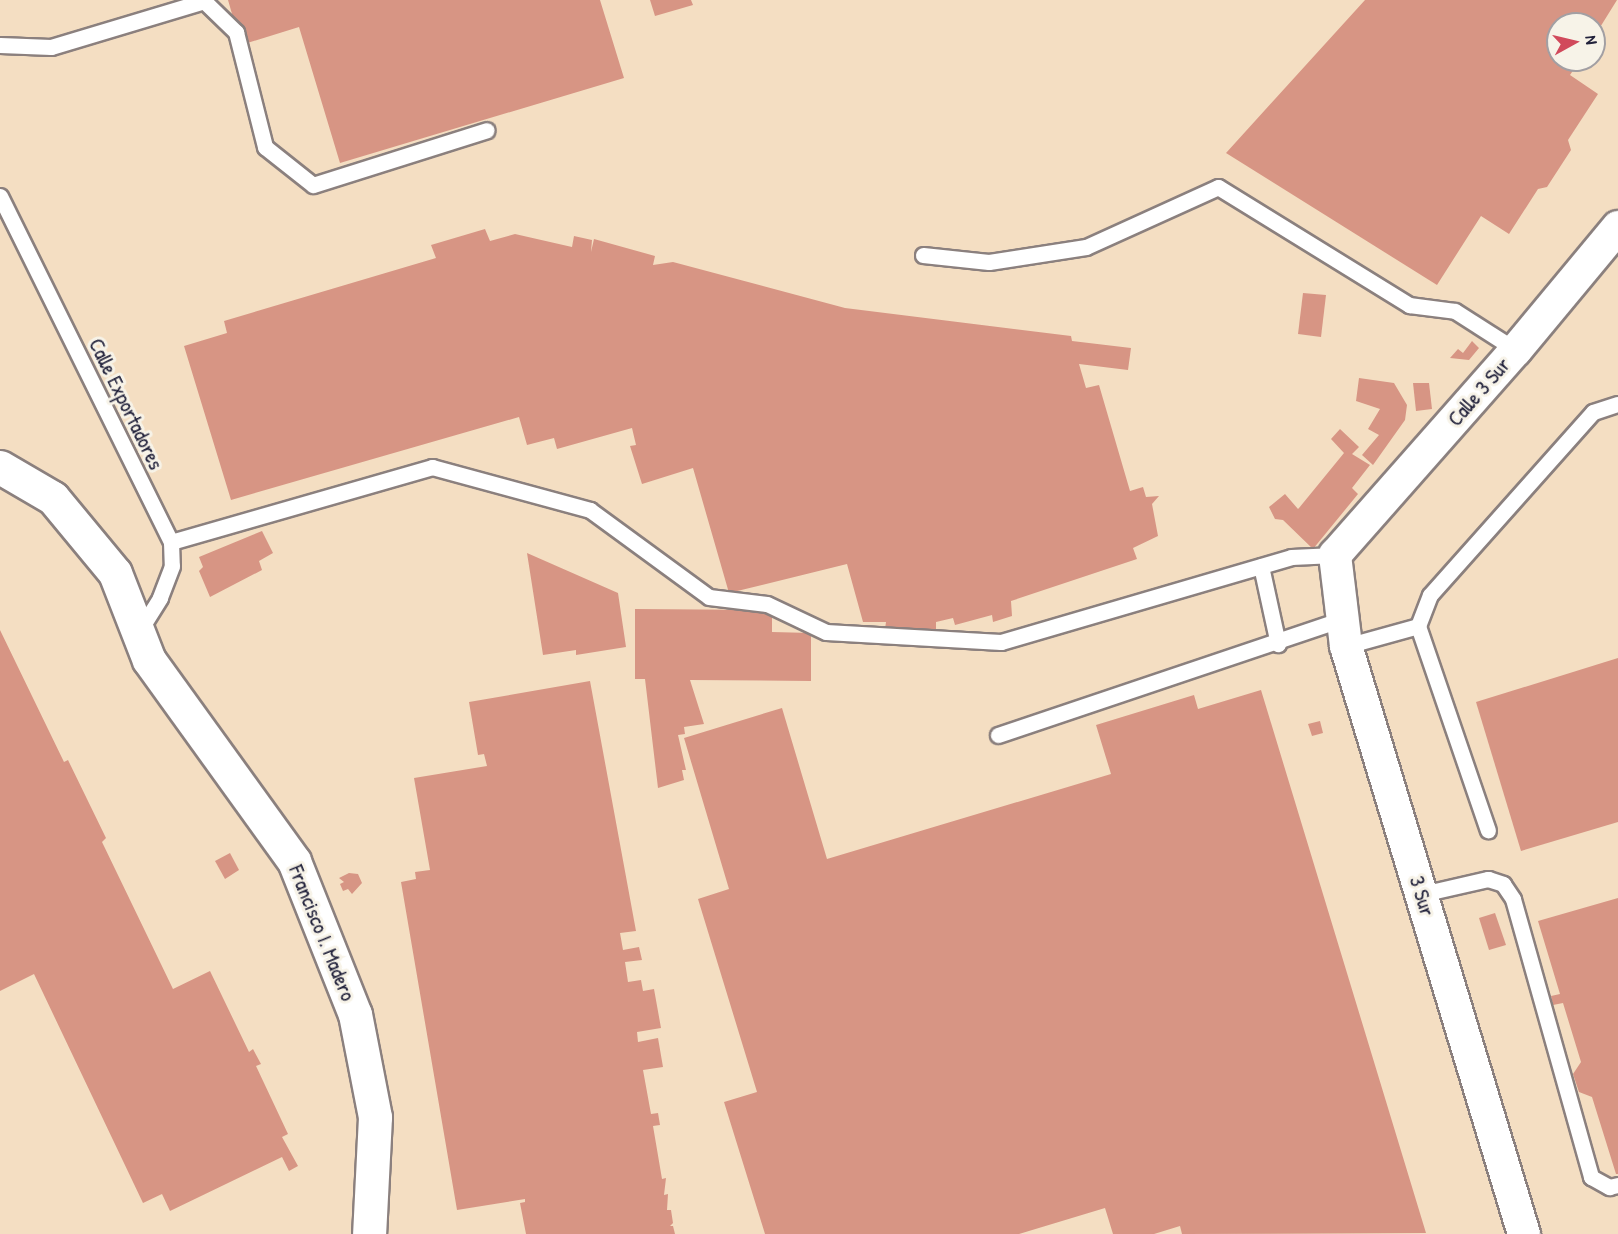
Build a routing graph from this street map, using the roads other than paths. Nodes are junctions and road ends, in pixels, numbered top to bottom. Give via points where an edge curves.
1 (0, 45) edge
2 (487, 130) dead end
3 (0, 196) edge
4 (1618, 227) edge
5 (923, 255) dead end
6 (1516, 350) junction
7 (1618, 404) edge
8 (0, 468) edge
9 (171, 542) junction
10 (1335, 555) junction
11 (1261, 566) junction
12 (1418, 626) junction
13 (138, 632) junction
14 (1343, 633) junction
15 (1278, 644) junction
16 (998, 735) dead end
17 (1488, 830) dead end
18 (1422, 894) junction
19 (1618, 1185) edge
20 (369, 1234) edge
21 (1524, 1234) edge

1 - 2 lane via 51,47 204,1 236,32 265,147 313,185
3 - 9 lane, Calle Exportadores
4 - 6 street, Calle 3 Sur
5 - 6 lane via 989,262 1086,247 1218,187 1409,305 1455,311
6 - 10 street, Calle 3 Sur
7 - 12 lane via 1593,412 1430,595
8 - 13 street, Francisco I. Madero via 53,498 115,573
9 - 11 lane via 432,467 590,510 709,597 767,603 826,632 1001,642
9 - 13 lane, Calle Exportadores via 172,566
10 - 11 lane via 1291,557
10 - 14 street, 3 Sur
11 - 15 lane
12 - 14 lane
12 - 17 lane
13 - 20 street, Francisco I. Madero via 149,660 294,861 355,1014 375,1117
14 - 15 lane
14 - 18 street, 3 Sur
15 - 16 lane
18 - 19 lane via 1488,879 1503,884 1513,899 1591,1177 1609,1186
18 - 21 street, 3 Sur

